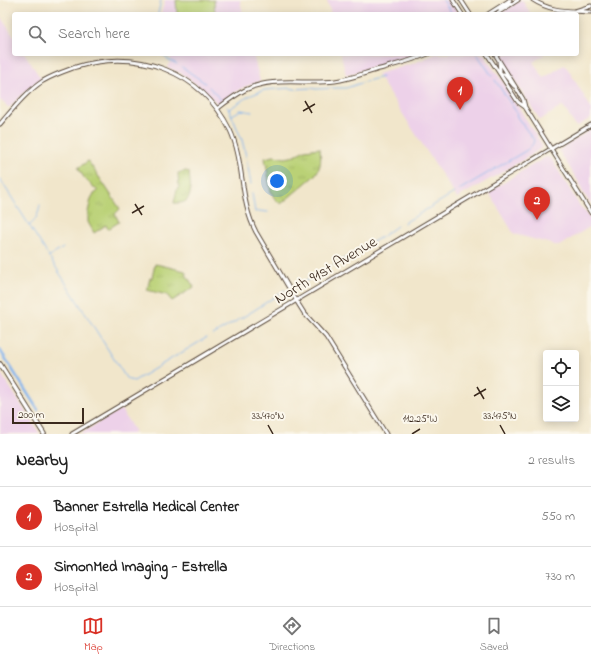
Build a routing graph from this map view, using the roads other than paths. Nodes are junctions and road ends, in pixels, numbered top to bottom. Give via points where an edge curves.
1 (453, 0) edge
2 (461, 0) edge
3 (509, 0) edge
4 (518, 0) edge
5 (533, 0) edge
6 (539, 0) edge
7 (542, 4) junction
8 (591, 6) edge
9 (575, 11) junction
10 (461, 12) edge
11 (469, 12) edge
12 (491, 12) edge
13 (498, 12) edge
14 (499, 12) edge
15 (591, 12) edge
16 (423, 56) edge
17 (488, 56) edge
18 (497, 58) joint
19 (500, 74) junction
20 (516, 88) junction
21 (525, 107) junction
22 (217, 109) junction
23 (0, 124) edge
24 (591, 125) edge
25 (551, 149) junction
26 (591, 213) edge
27 (296, 300) junction
28 (0, 364) edge
29 (44, 434) edge
30 (72, 434) edge
31 (386, 434) edge

1 - 10 street
2 - 11 street
3 - 12 street
3 - 13 street
4 - 14 street
5 - 7 street
6 - 7 street
7 - 9 street via 558,10
8 - 9 street
9 - 15 street
16 - 22 street via 335,81 261,84 239,93
17 - 19 street
18 - 19 street
18 - 20 street
19 - 20 street via 504,74
19 - 21 street via 518,102
20 - 21 street via 523,98
21 - 25 street
22 - 23 street via 202,92 185,79 159,67 125,60 102,61 59,73 43,81
22 - 27 street via 236,145 245,200 253,227
24 - 25 street, North 91st Avenue
25 - 26 street
25 - 27 street, North 91st Avenue
27 - 30 street, North 91st Avenue
27 - 31 street via 304,313 324,334
28 - 29 main road

